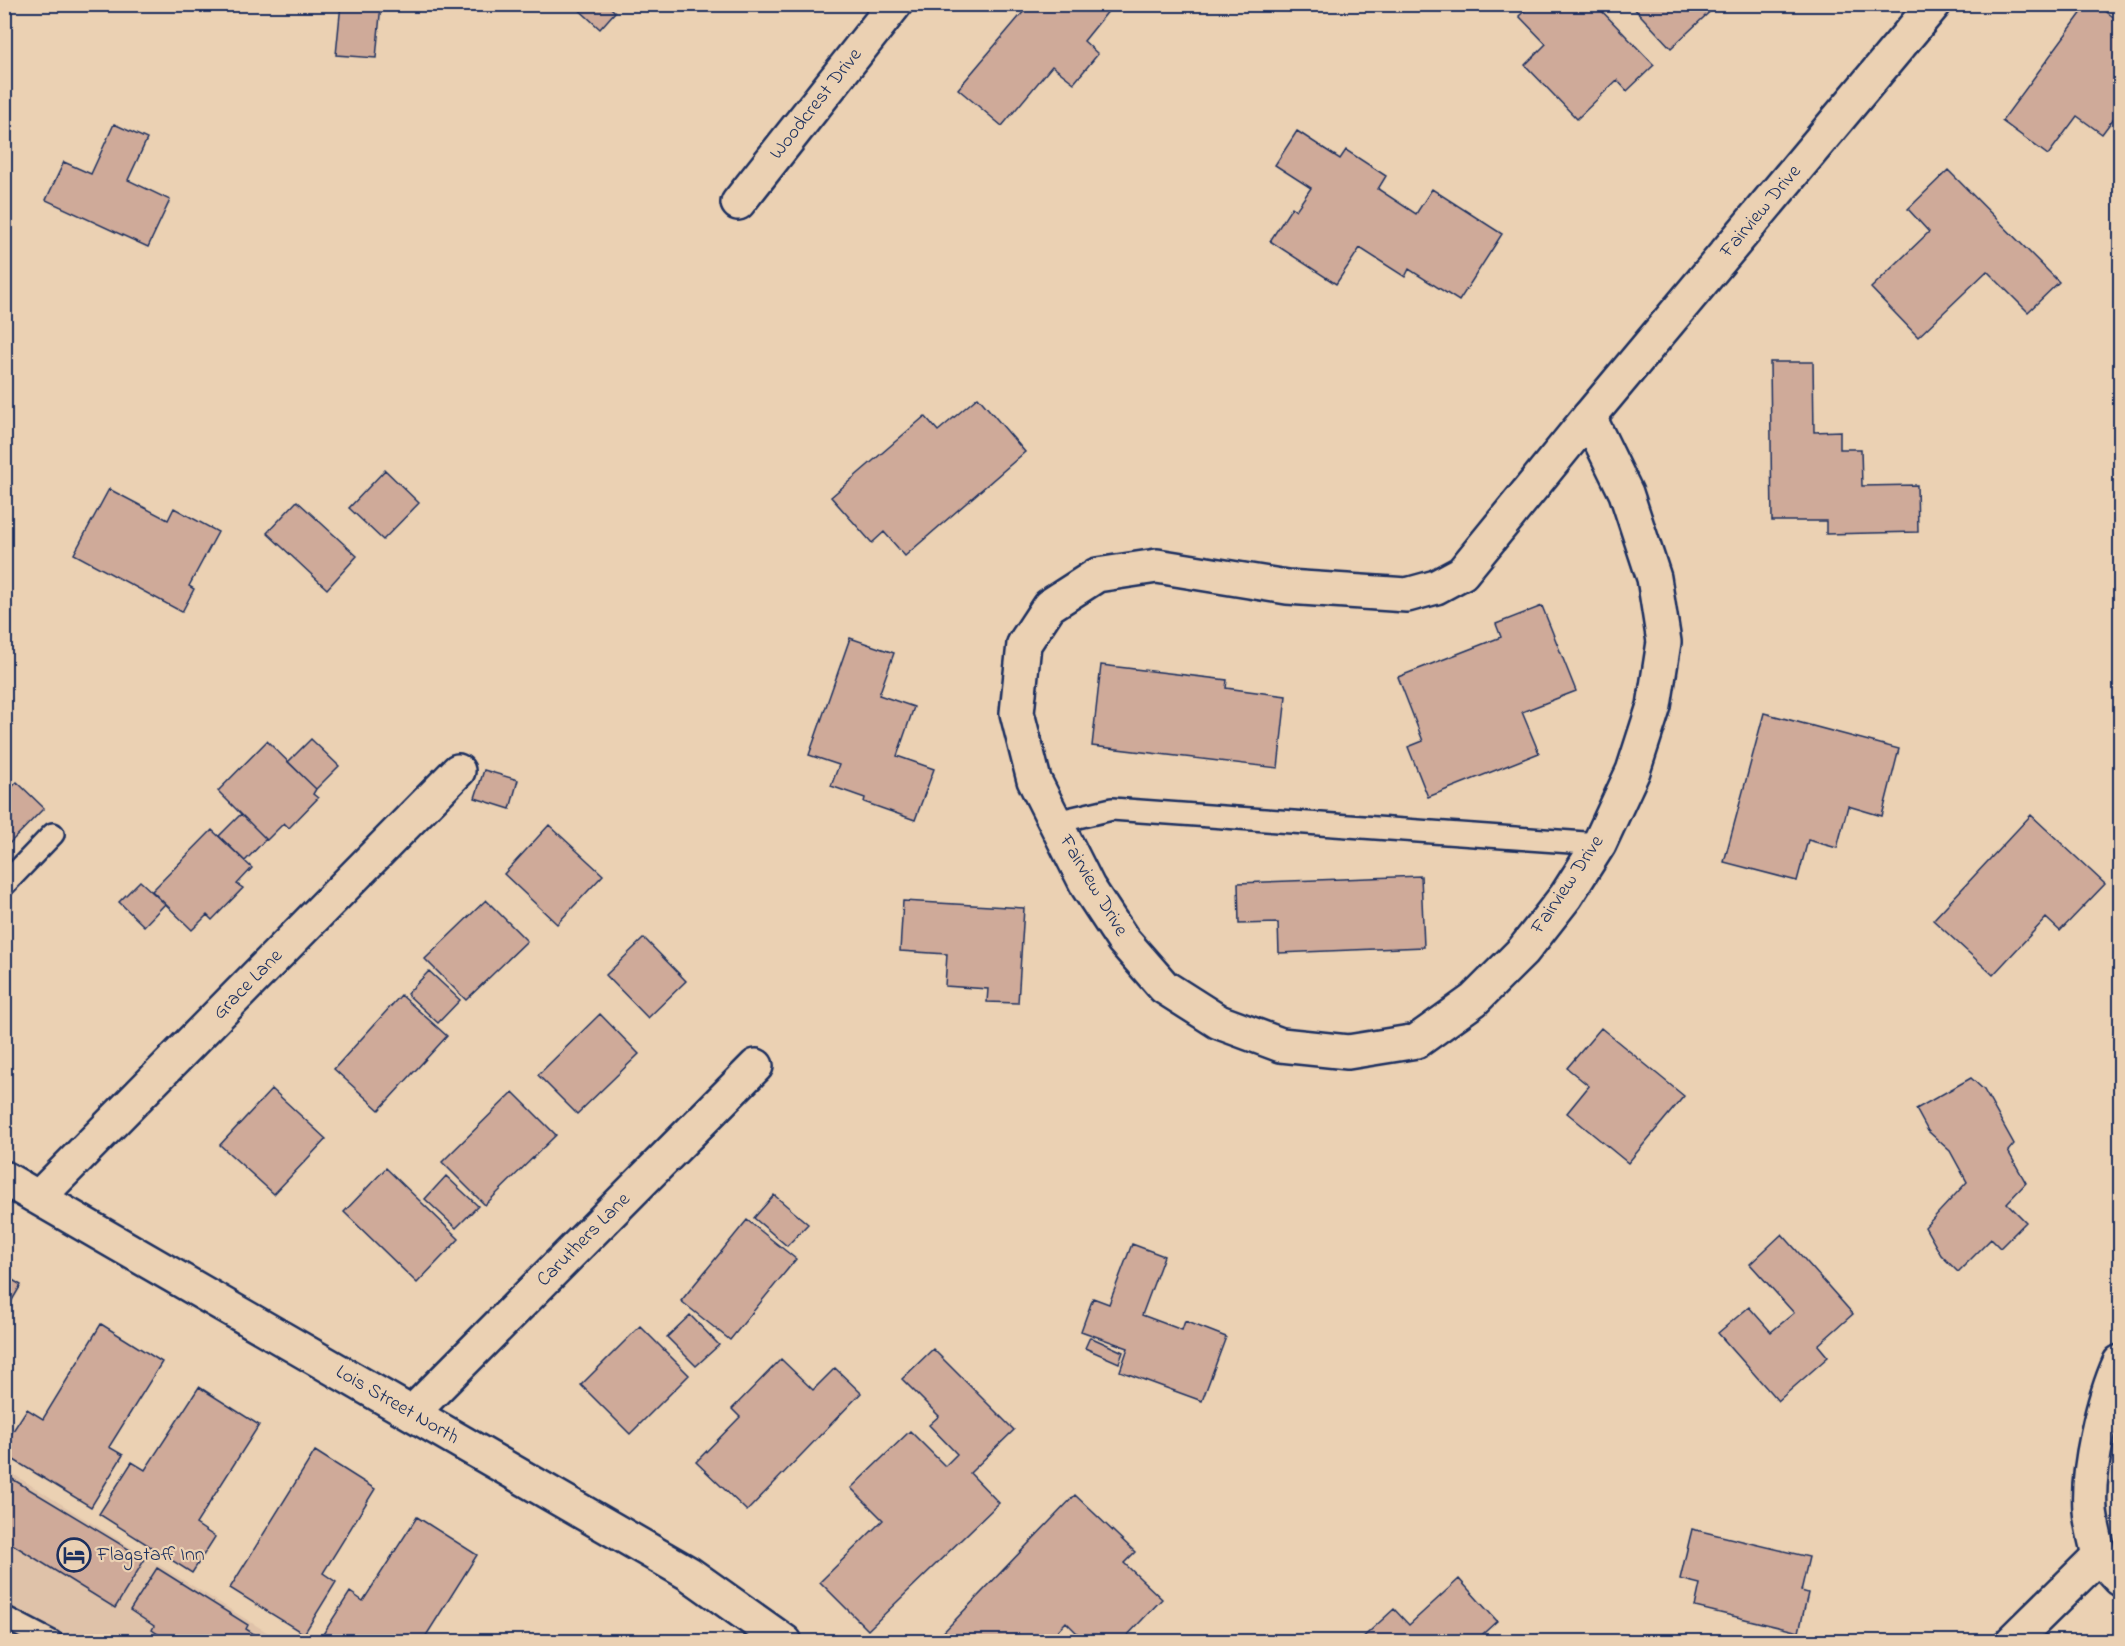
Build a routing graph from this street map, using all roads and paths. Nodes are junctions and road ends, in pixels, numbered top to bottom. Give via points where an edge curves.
1 (895, 4) edge
2 (1934, 4) edge
3 (738, 203) dead end
4 (1589, 417) junction
5 (458, 771) dead end
6 (1056, 822) junction
7 (53, 834) dead end
8 (1599, 844) junction
9 (4, 885) edge
10 (756, 1066) dead end
11 (4, 1178) edge
12 (39, 1197) junction
13 (2121, 1362) edge
14 (412, 1413) junction
15 (2110, 1567) edge
16 (4, 1617) edge
17 (52, 1641) edge
18 (785, 1641) edge
19 (2012, 1641) edge

1 - 3 street, Woodcrest Drive
2 - 4 street, Fairview Drive
4 - 6 street, Fairview Drive via 1462,573 1436,588 1407,595 1287,588 1157,566 1097,575 1049,606 1024,644 1017,713 1034,780
4 - 8 street, Fairview Drive via 1626,493 1654,578 1664,642 1654,706 1633,771
5 - 12 street, Grace Lane
6 - 8 lane via 1112,809
6 - 8 street, Fairview Drive via 1088,887 1123,940 1164,987 1219,1022 1281,1045 1348,1052 1417,1041 1474,1000 1523,951 1566,896
7 - 9 lane
10 - 14 street, Caruthers Lane
11 - 12 street, Lois Street North
12 - 14 street, Lois Street North
13 - 15 street via 2109,1386 2095,1448 2090,1510
14 - 18 street, Lois Street North via 688,1573
15 - 19 street
16 - 17 lane

